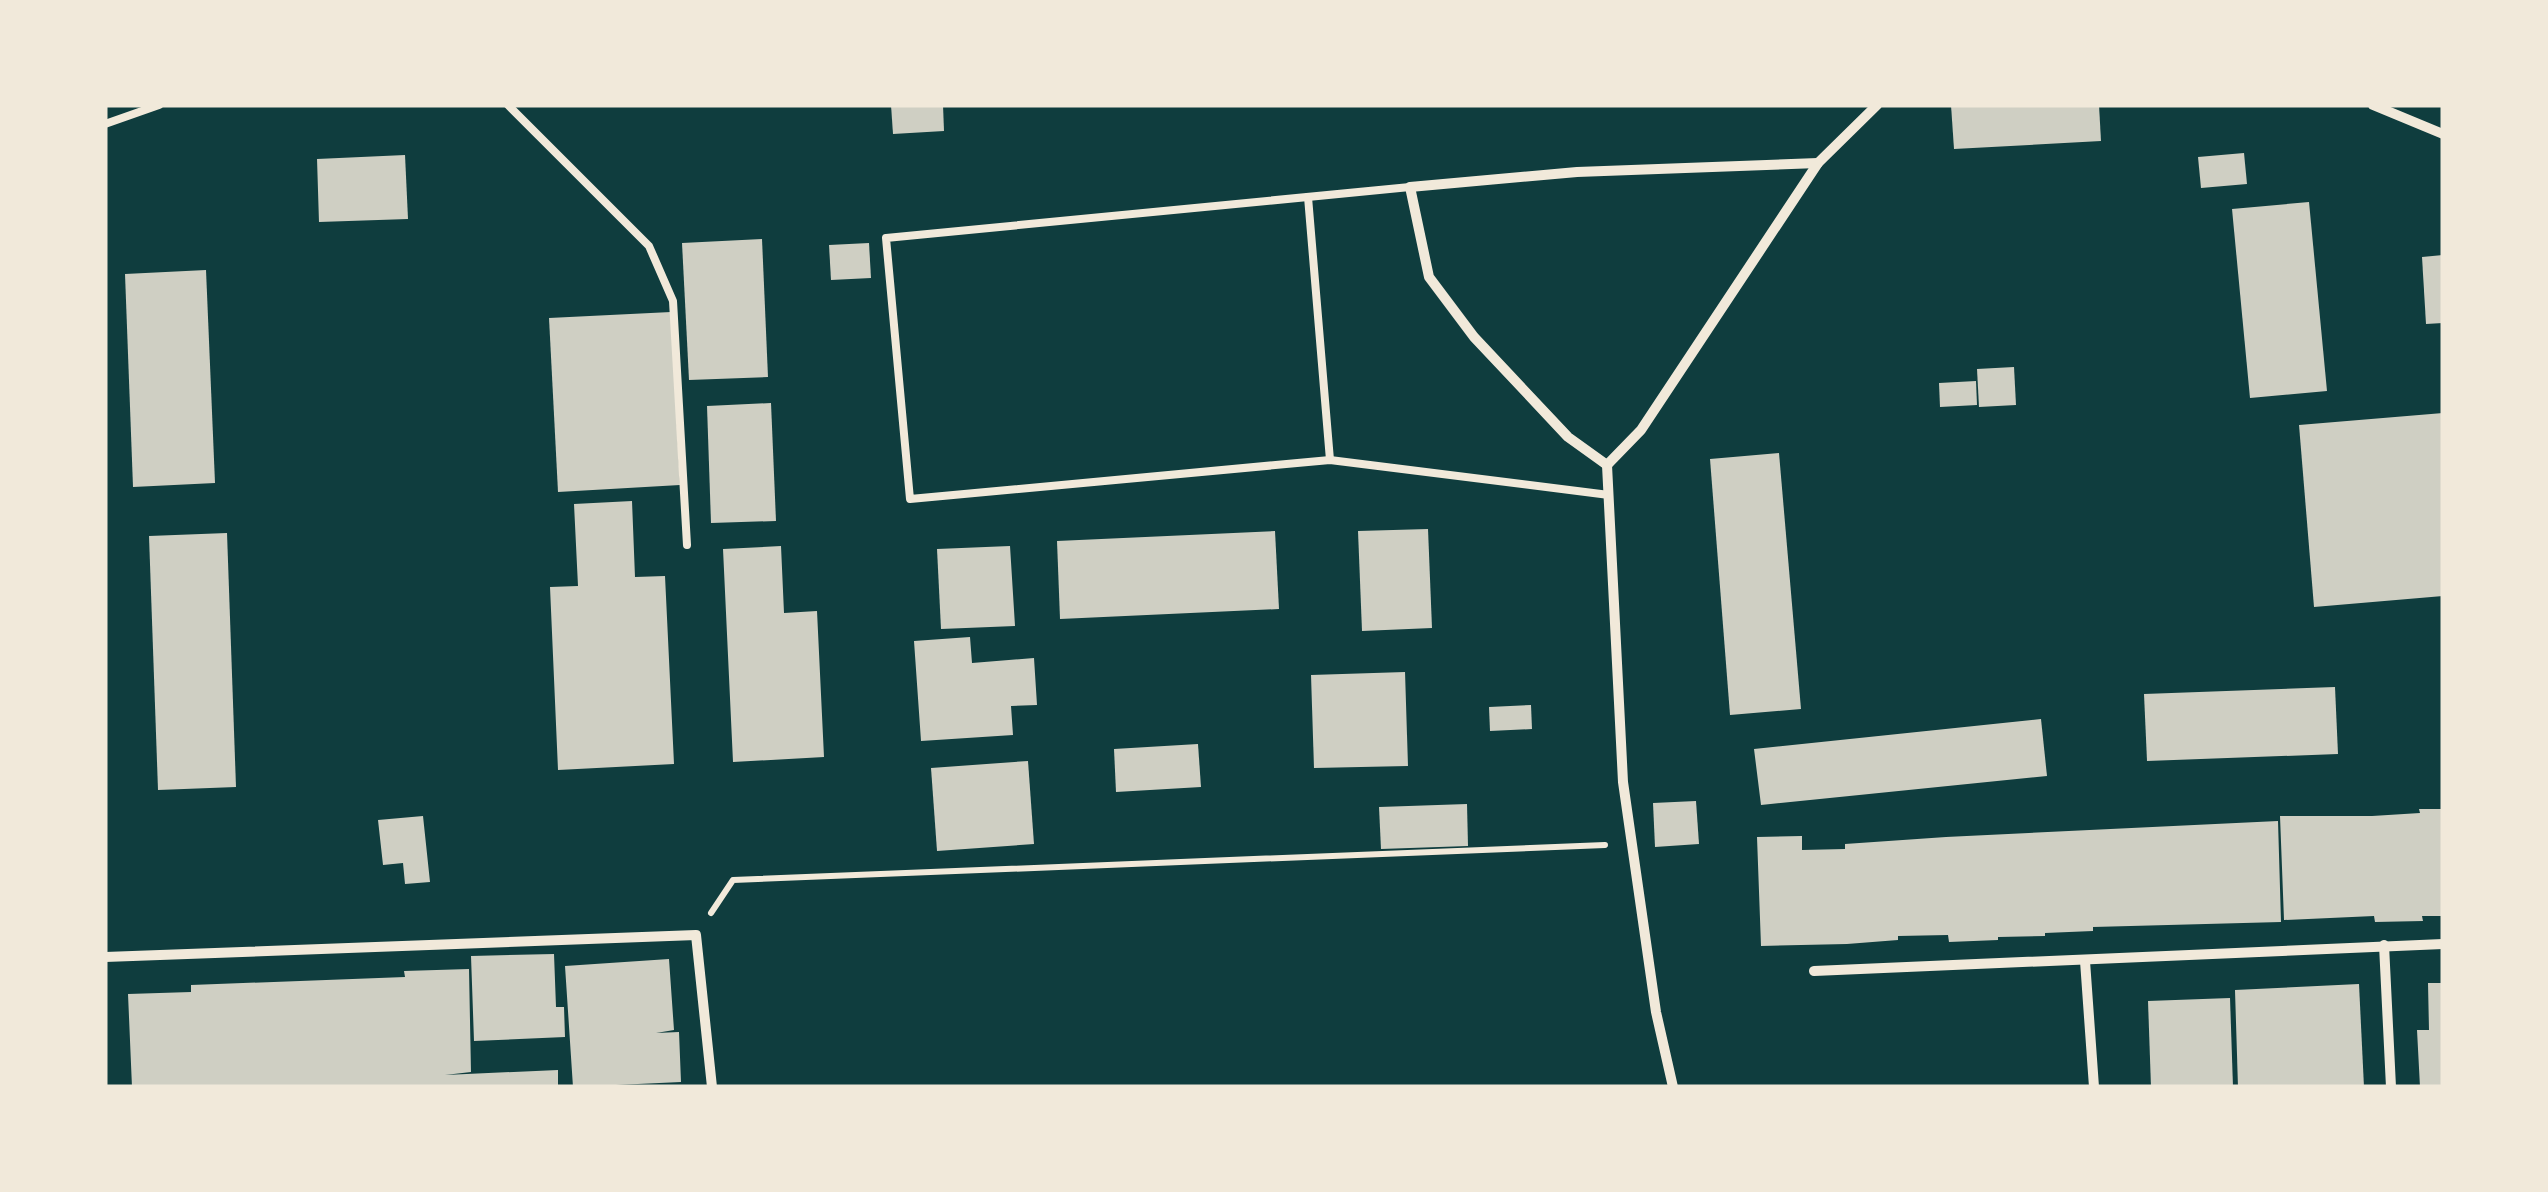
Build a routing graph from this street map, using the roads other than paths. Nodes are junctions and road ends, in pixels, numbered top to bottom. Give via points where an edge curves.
1 (159, 105) edge
2 (508, 105) edge
3 (1877, 105) edge
4 (2373, 105) edge
5 (105, 124) edge
6 (2443, 134) edge
7 (1818, 163) junction
8 (1410, 188) junction
9 (1308, 197) junction
10 (1330, 460) junction
11 (1607, 465) junction
12 (1609, 495) junction
13 (687, 545) dead end
14 (2443, 944) edge
15 (2384, 945) junction
16 (105, 958) edge
17 (2085, 961) junction
18 (1814, 972) dead end
19 (712, 1087) edge
20 (1673, 1087) edge
21 (2094, 1087) edge
22 (2391, 1087) edge

1 - 5 lane
2 - 13 lane via 649,246 672,302
3 - 7 street
4 - 6 street
7 - 8 street via 1577,172
7 - 11 street via 1641,430
8 - 9 lane
8 - 11 street via 1429,277 1474,337 1568,437
9 - 10 lane
9 - 10 lane via 886,238 910,500
10 - 12 lane
11 - 12 street
12 - 20 street via 1623,782
14 - 15 street
15 - 17 street
15 - 22 street
16 - 19 street via 696,935
17 - 18 street
17 - 21 street

